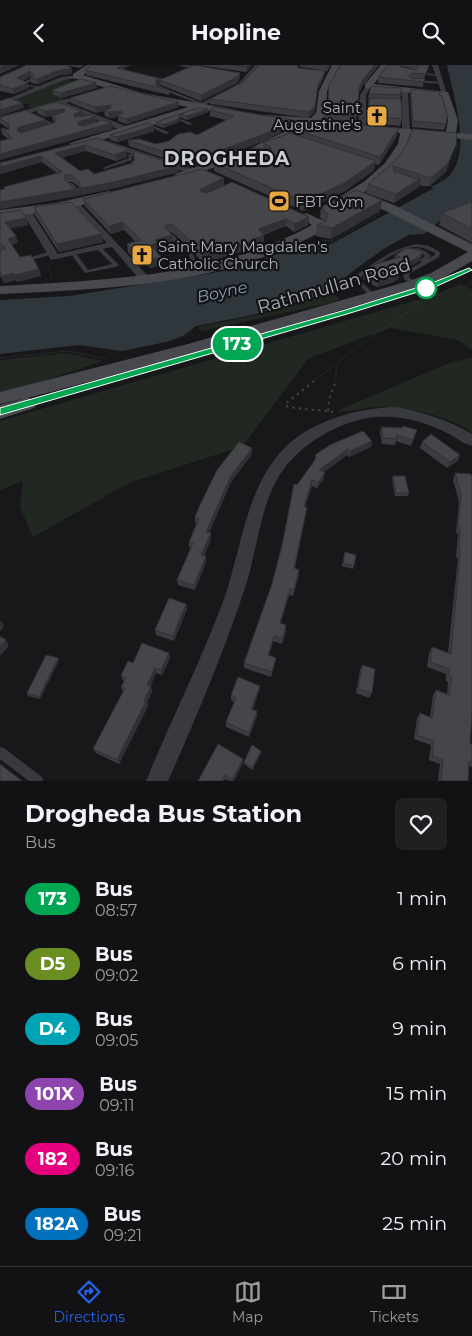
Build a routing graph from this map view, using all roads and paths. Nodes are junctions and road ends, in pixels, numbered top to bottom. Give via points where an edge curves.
1 (92, 65) edge
2 (180, 65) edge
3 (258, 65) edge
4 (336, 65) edge
5 (385, 65) edge
6 (435, 65) edge
7 (217, 72) edge
8 (428, 74) edge
9 (438, 75) junction
10 (78, 76) junction
11 (32, 79) edge
12 (411, 81) edge
13 (442, 83) junction
14 (112, 87) junction
15 (368, 87) junction
16 (40, 88) junction
17 (159, 88) edge
18 (405, 90) junction
19 (448, 93) junction
20 (472, 95) edge
21 (363, 102) junction
22 (372, 102) edge
23 (60, 103) junction
24 (398, 103) edge
25 (0, 104) edge
26 (407, 104) junction
27 (200, 105) junction
28 (28, 112) junction
29 (98, 115) junction
30 (54, 118) edge
31 (0, 119) edge
32 (86, 119) edge
33 (46, 120) junction
34 (112, 121) junction
35 (181, 121) edge
36 (313, 122) junction
37 (100, 124) edge
38 (147, 124) junction
39 (190, 124) dead end
40 (354, 126) junction
41 (50, 128) edge
42 (128, 130) junction
43 (406, 131) junction
44 (167, 133) dead end
45 (455, 136) junction
46 (472, 137) edge
47 (98, 139) junction
48 (62, 148) edge
49 (132, 152) junction
50 (127, 161) junction
51 (104, 168) dead end
52 (108, 172) edge
53 (202, 173) junction
54 (163, 181) edge
55 (440, 181) edge
56 (70, 184) edge
57 (123, 191) edge
58 (354, 194) junction
59 (80, 198) junction
60 (391, 209) junction
61 (26, 210) junction
62 (0, 214) edge
63 (302, 215) joint
64 (34, 224) junction
65 (8, 231) edge
66 (170, 235) edge
67 (309, 235) junction
68 (456, 241) junction
69 (114, 244) junction
70 (99, 247) junction
71 (472, 249) edge
72 (74, 254) junction
73 (53, 255) junction
74 (472, 255) edge
75 (31, 258) edge
76 (377, 264) junction
77 (199, 269) junction
78 (472, 270) edge
79 (436, 276) junction
80 (147, 281) junction
81 (472, 282) edge
82 (408, 284) junction
83 (51, 287) junction
84 (0, 290) edge
85 (472, 290) edge
86 (373, 296) junction
87 (194, 336) dead end
88 (0, 358) edge
89 (106, 359) dead end
90 (337, 363) junction
91 (0, 398) edge
92 (0, 412) edge
93 (355, 415) junction
94 (327, 419) junction
95 (472, 441) edge
96 (0, 752) edge
97 (38, 781) edge
98 (157, 781) edge

1 - 10 main road
2 - 7 street
3 - 27 street via 232,90
4 - 36 main road via 326,73 321,114
5 - 15 main road
6 - 9 street
8 - 9 lane
9 - 13 street
10 - 14 main road
10 - 16 street
11 - 16 lane via 22,84
12 - 13 lane
13 - 19 street
14 - 23 street
14 - 27 main road
15 - 18 main road
15 - 21 street
16 - 25 street
17 - 27 lane
18 - 19 main road
18 - 26 street
19 - 20 path
19 - 45 main road
21 - 22 lane
21 - 40 street
23 - 28 street
23 - 29 street
24 - 26 lane
26 - 43 street
27 - 36 main road
27 - 38 main road
28 - 31 street
28 - 33 lane
29 - 32 lane
29 - 34 street
30 - 33 lane
33 - 41 lane via 56,126
34 - 37 lane
34 - 42 street
35 - 39 lane
36 - 40 main road
36 - 53 main road via 257,153
38 - 42 main road
38 - 44 lane
40 - 43 main road
42 - 47 main road
43 - 45 main road
43 - 58 main road via 393,159
45 - 46 main road
45 - 55 path via 454,159
47 - 48 main road
47 - 49 street
49 - 50 lane via 131,159
49 - 53 street
50 - 51 lane
50 - 52 lane via 133,164
53 - 54 main road
56 - 59 lane
57 - 59 main road
58 - 60 main road
58 - 63 main road
59 - 61 main road
59 - 69 street
60 - 67 path via 332,241 320,241
60 - 68 main road
61 - 62 main road
61 - 64 street
63 - 67 main road via 319,223 319,227
64 - 65 path
64 - 73 street
66 - 77 lane via 191,254
67 - 77 main road via 250,257
68 - 71 main road
68 - 79 main road via 462,256 439,269
69 - 70 street
69 - 80 street
70 - 72 street
70 - 72 lane via 116,265 87,272
72 - 73 street
73 - 75 lane
73 - 83 path via 47,263 53,280
74 - 79 main road, Rathmullan Road
76 - 82 lane via 414,249 428,256
76 - 82 lane via 413,244 438,252
76 - 86 lane via 357,278
77 - 80 main road
78 - 82 main road, Rathmullan Road
79 - 82 main road, Rathmullan Road
80 - 83 main road
80 - 87 path
81 - 85 path via 465,285
82 - 86 main road, Rathmullan Road
82 - 90 path via 420,305
82 - 92 main road, Rathmullan Road
83 - 84 main road
86 - 91 main road, Rathmullan Road via 194,348
88 - 89 path via 68,351
90 - 94 path via 338,378 327,401
90 - 94 path via 286,404
93 - 94 street
93 - 94 path
93 - 95 street via 395,412 422,416
94 - 98 street via 284,458 267,484 242,571
96 - 97 lane

